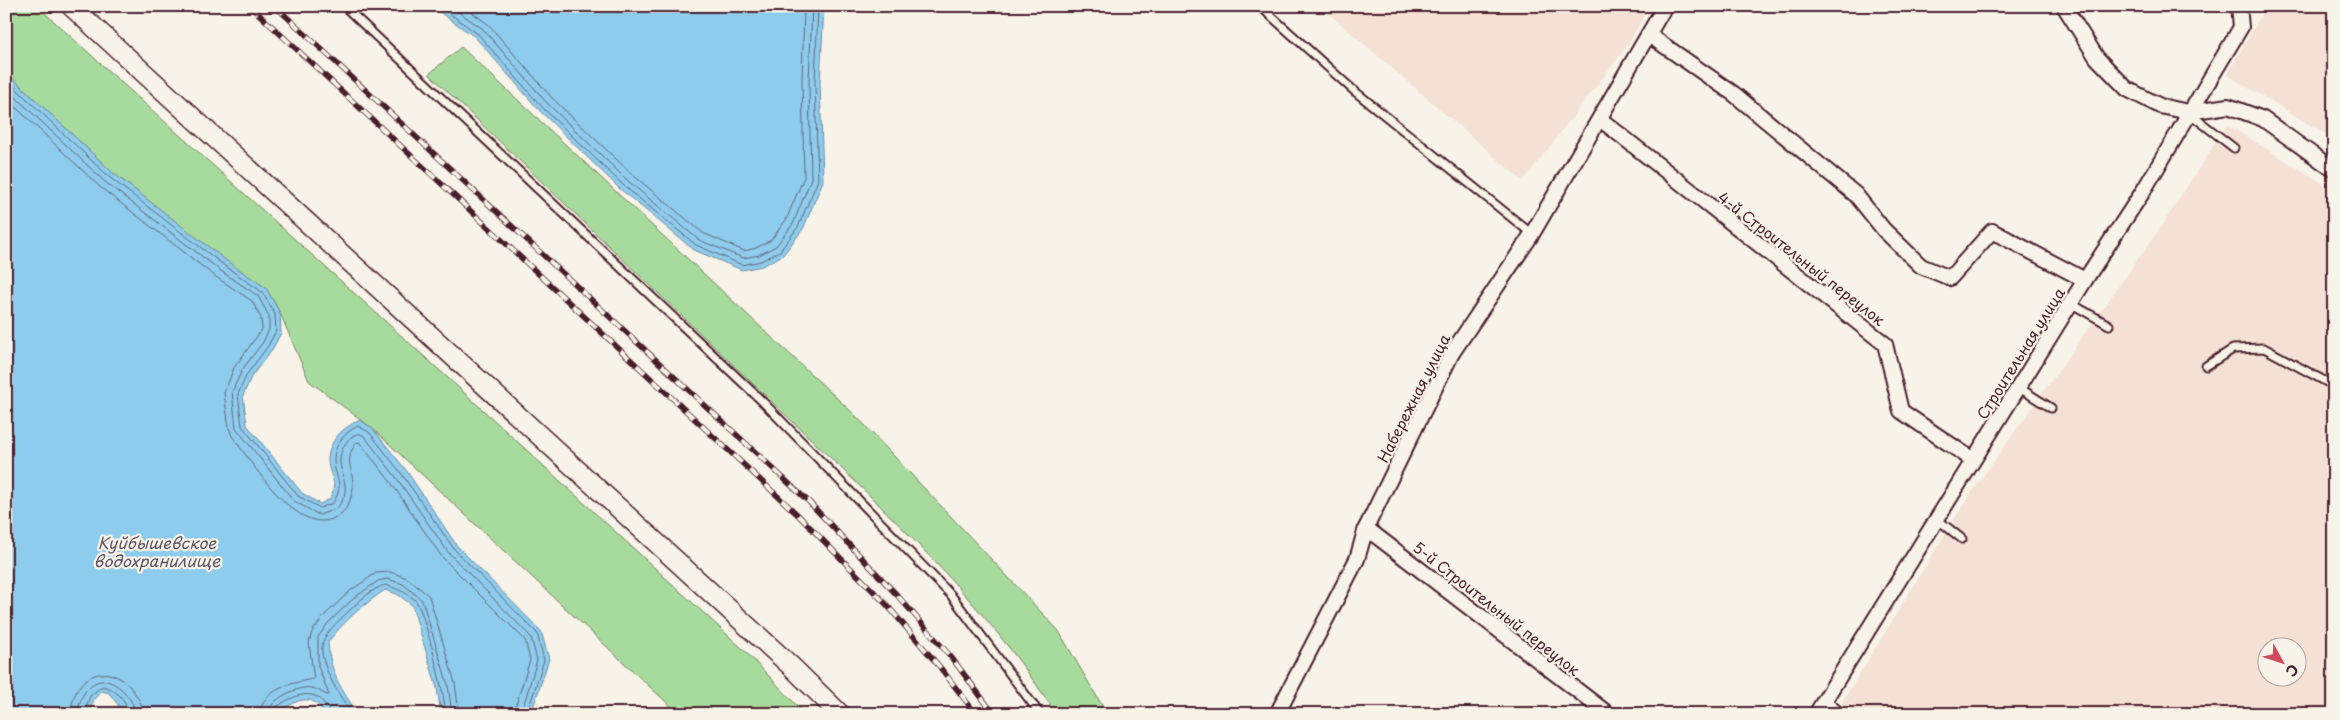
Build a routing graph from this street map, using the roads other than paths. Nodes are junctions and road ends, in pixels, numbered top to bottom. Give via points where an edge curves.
1 (71, 6) edge
2 (344, 6) edge
3 (1260, 6) edge
4 (1665, 6) edge
5 (2064, 6) edge
6 (2239, 6) edge
7 (1649, 35) junction
8 (2189, 112) junction
9 (1600, 119) junction
10 (2234, 148) dead end
11 (2334, 170) edge
12 (1532, 234) junction
13 (2085, 280) junction
14 (2070, 303) junction
15 (2109, 325) dead end
16 (2206, 366) dead end
17 (2334, 386) edge
18 (2018, 387) junction
19 (2051, 408) dead end
20 (1973, 460) junction
21 (1937, 518) junction
22 (1366, 528) junction
23 (1962, 539) dead end
24 (1825, 699) junction
25 (840, 714) edge
26 (1040, 714) edge
27 (1277, 714) edge
28 (1608, 714) edge
29 (1816, 714) edge
30 (1843, 714) edge

1 - 25 main road
2 - 26 lane via 762,401 951,595
3 - 12 lane via 1352,89
4 - 7 street, Набережная улица
5 - 8 street via 2097,58 2127,89 2160,106
6 - 8 street, Строительная улица via 2241,27
7 - 9 street, Набережная улица
7 - 13 street via 1734,94 1856,196 1884,230 1922,266 1950,278 1992,231
8 - 10 lane
8 - 11 street via 2228,106 2263,119
8 - 13 street, Строительная улица via 2142,194
9 - 12 street, Набережная улица
9 - 20 street, 4-й Строительный переулок via 1885,344 1901,411
12 - 22 street, Набережная улица via 1452,353
13 - 14 street, Строительная улица
14 - 15 lane
14 - 18 street, Строительная улица
16 - 17 lane via 2234,349 2264,348
18 - 19 lane
18 - 20 street, Строительная улица
20 - 21 street, Строительная улица
21 - 23 lane
21 - 24 street, Строительная улица
22 - 27 street, Набережная улица via 1357,559
22 - 28 street, 5-й Строительный переулок
24 - 29 street, Строительная улица
24 - 30 lane

